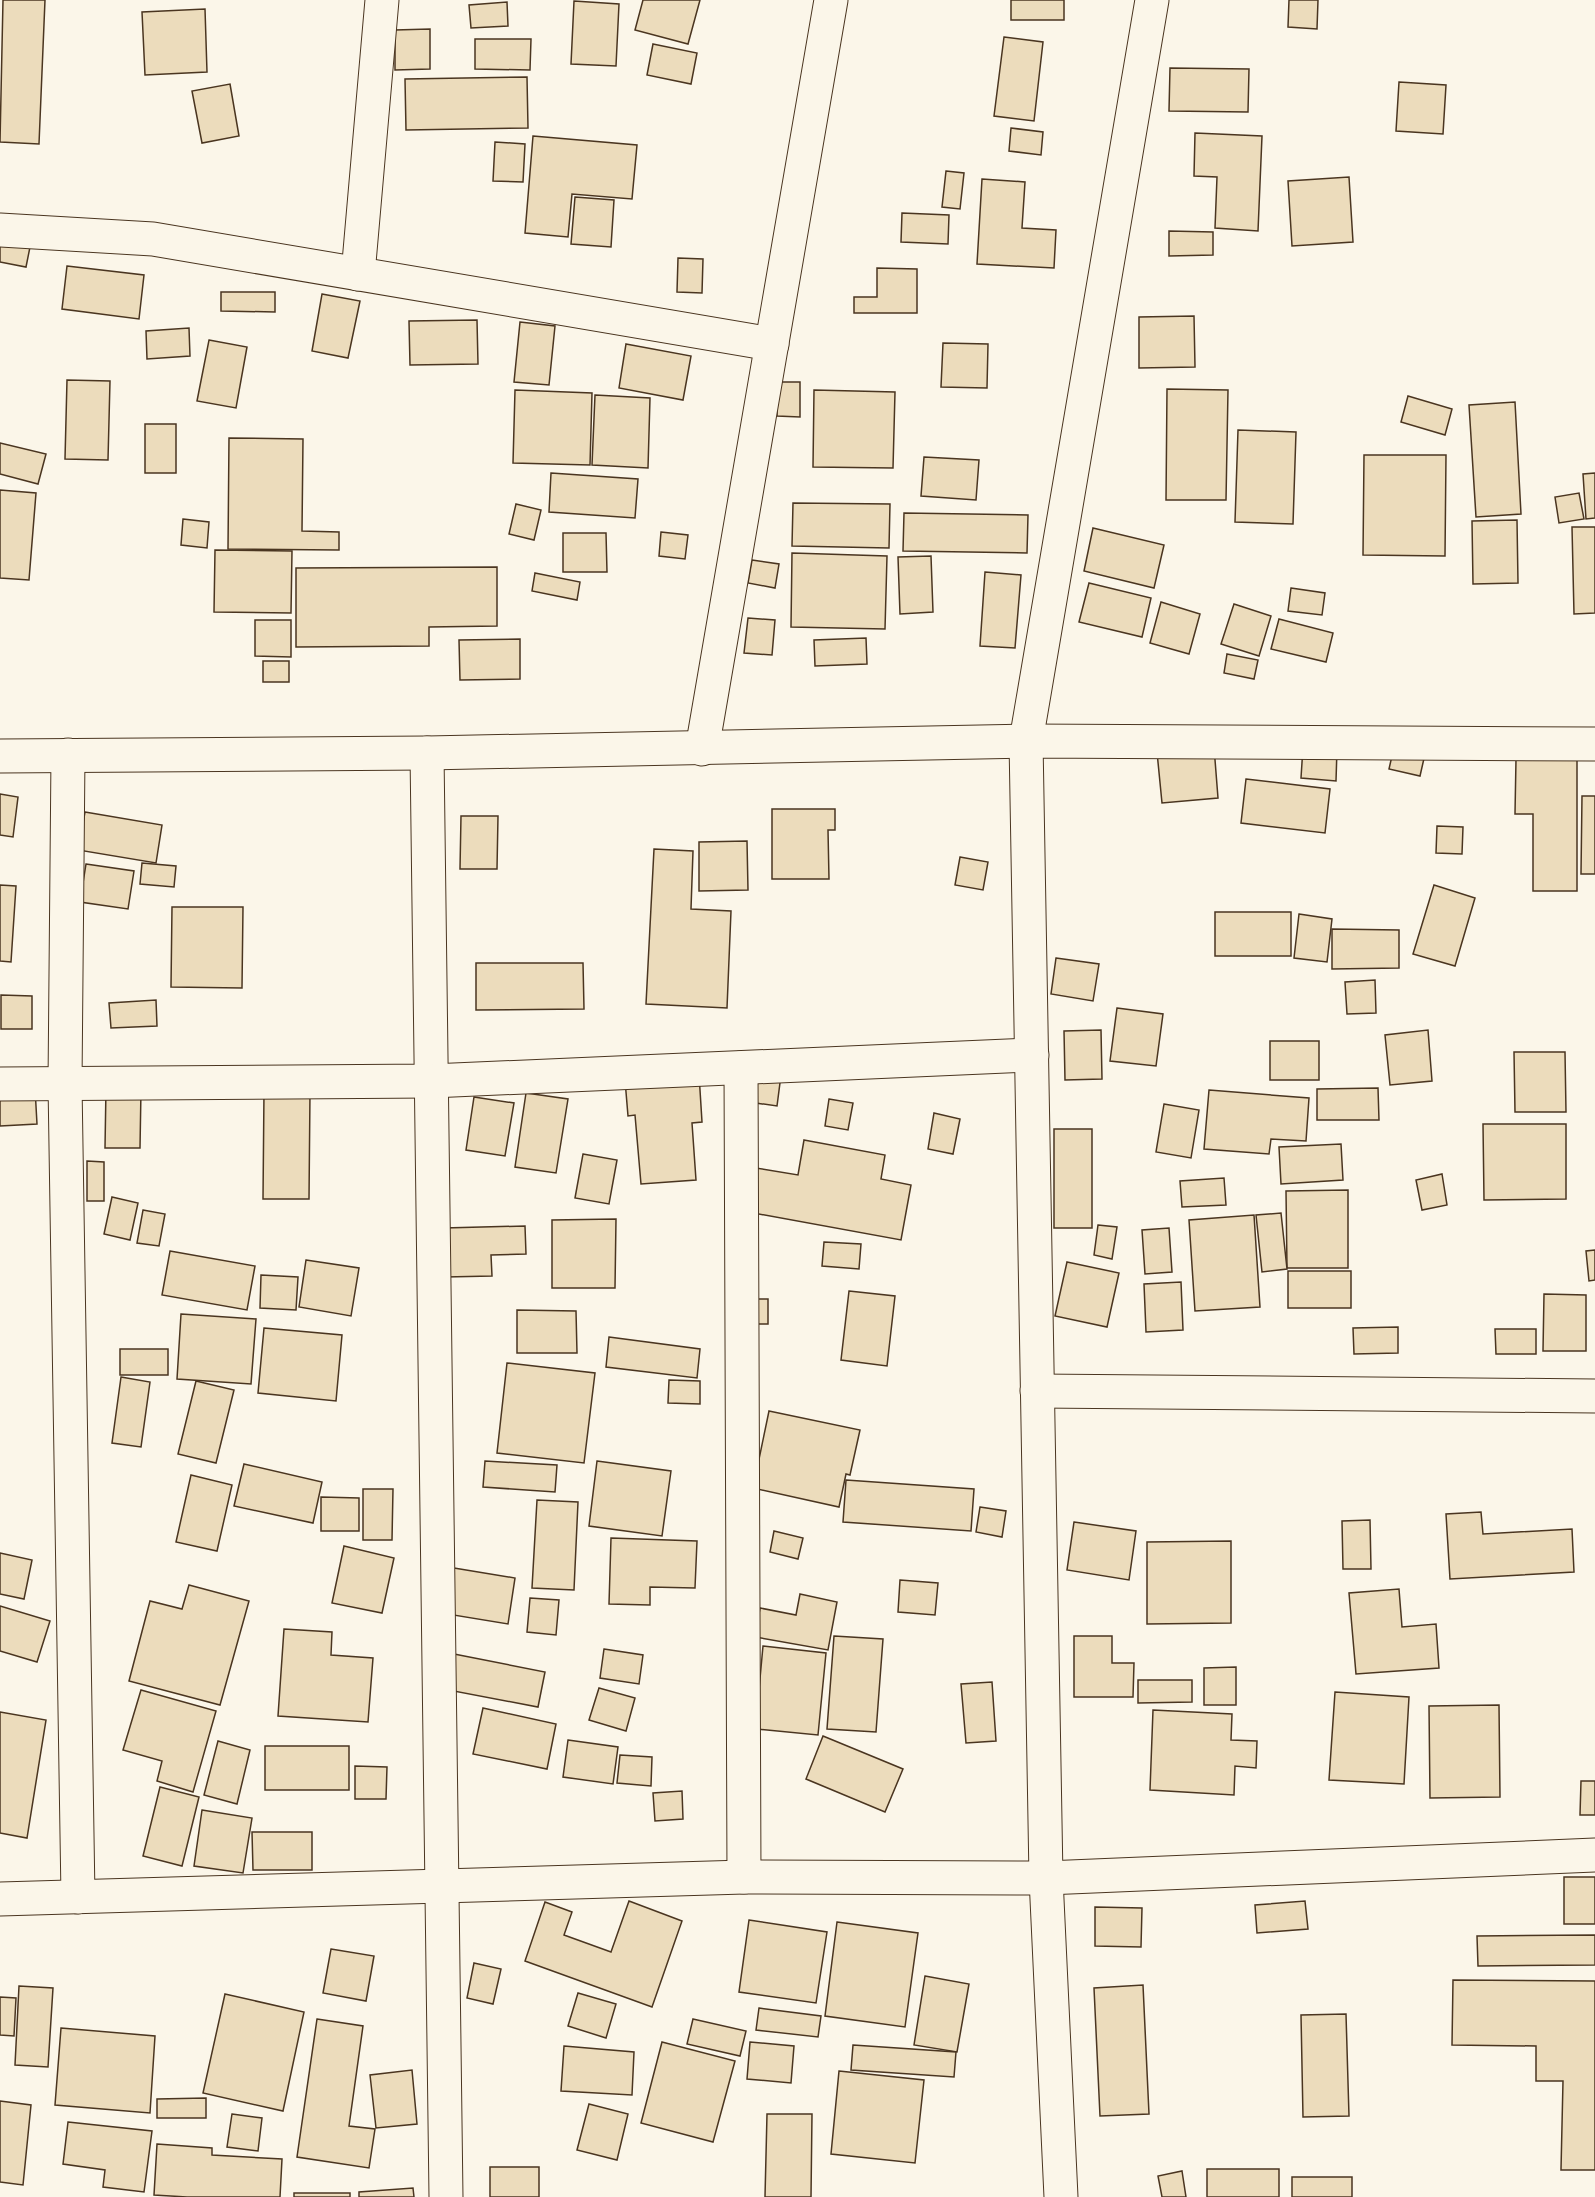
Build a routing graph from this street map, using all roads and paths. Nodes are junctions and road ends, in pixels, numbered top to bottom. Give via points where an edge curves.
1 (381, 0) edge
2 (831, 0) edge
3 (1152, 0) edge
4 (0, 230) edge
5 (358, 274) junction
6 (772, 344) junction
7 (1026, 741) junction
8 (1595, 744) edge
9 (702, 749) junction
10 (426, 753) junction
11 (68, 755) junction
12 (0, 756) edge
13 (1032, 1055) junction
14 (741, 1068) junction
15 (431, 1081) junction
16 (0, 1084) edge
17 (65, 1084) junction
18 (1037, 1391) junction
19 (1595, 1396) edge
20 (1595, 1855) edge
21 (744, 1877) junction
22 (1046, 1878) junction
23 (443, 1887) junction
24 (78, 1897) junction
25 (0, 1899) edge
26 (446, 2197) edge
27 (1061, 2197) edge

1 - 5 street
2 - 6 street
3 - 7 street
4 - 5 street via 153,239
5 - 6 street
6 - 9 street
7 - 8 street
7 - 9 street
7 - 13 street
9 - 10 street
10 - 11 street
10 - 15 street
11 - 12 street
11 - 17 street
13 - 14 street
13 - 18 street
14 - 15 street
14 - 21 street
15 - 17 street
15 - 23 street
16 - 17 street
17 - 24 street
18 - 19 street
18 - 22 street
20 - 22 street
21 - 22 street
21 - 23 street
22 - 27 street
23 - 24 street
23 - 26 street
24 - 25 street

